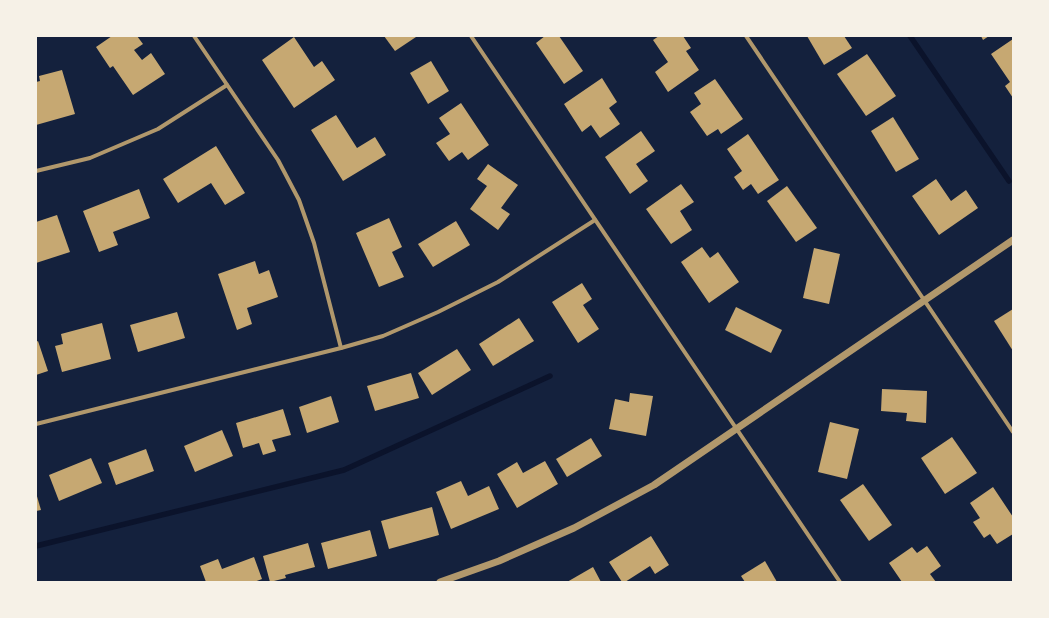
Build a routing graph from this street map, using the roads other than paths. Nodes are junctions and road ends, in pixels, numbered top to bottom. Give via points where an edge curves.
1 (194, 36) edge
2 (470, 36) edge
3 (746, 36) edge
4 (227, 85) junction
5 (36, 172) edge
6 (595, 220) junction
7 (1013, 240) edge
8 (925, 301) junction
9 (341, 348) junction
10 (36, 424) edge
11 (736, 429) junction
12 (1013, 432) edge
13 (440, 582) edge
14 (840, 582) edge

1 - 4 street
2 - 6 street
3 - 8 street
4 - 5 street via 158,128 90,158
4 - 9 street via 278,160 299,200 314,243
6 - 9 street via 498,282 383,336
6 - 11 street
7 - 8 street
8 - 11 street
8 - 12 street
9 - 10 street
11 - 13 street via 654,485 574,528 499,561
11 - 14 street

